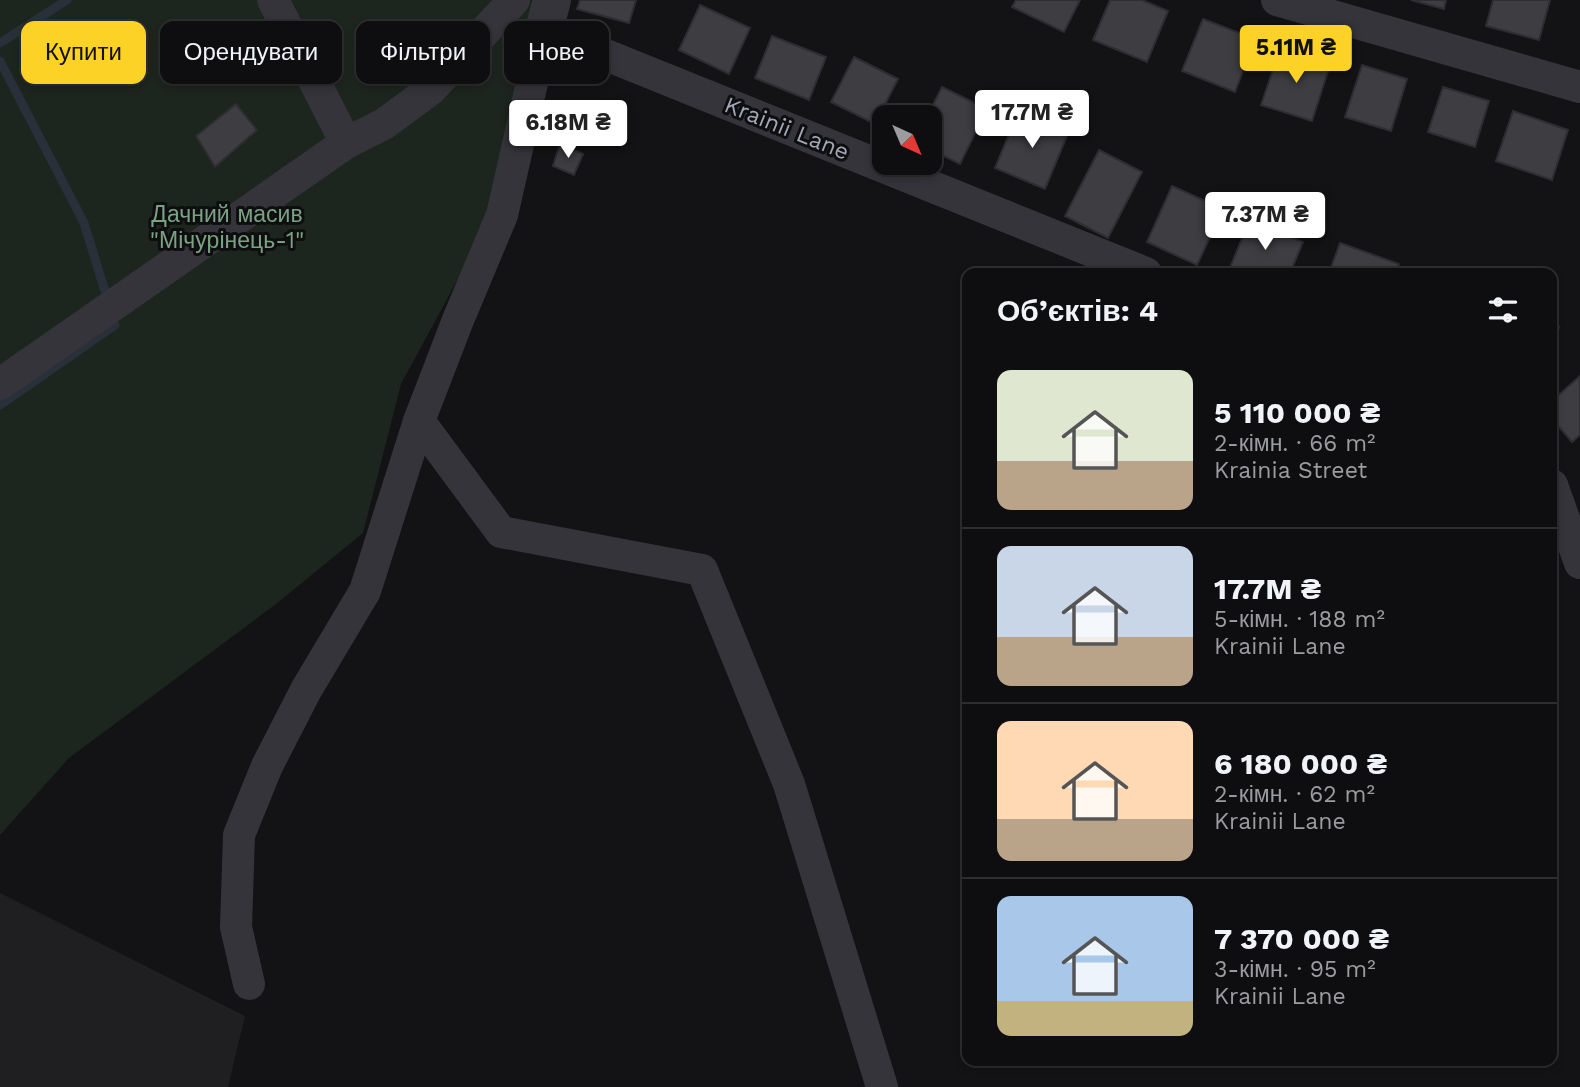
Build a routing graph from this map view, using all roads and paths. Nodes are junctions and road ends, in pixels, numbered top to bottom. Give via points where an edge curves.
1 (273, 0) edge
2 (514, 0) edge
3 (1278, 0) edge
4 (548, 15) edge
5 (1580, 87) edge
6 (346, 144) junction
7 (1134, 268) edge
8 (0, 384) edge
9 (419, 421) junction
10 (1557, 499) edge
11 (1580, 563) edge
12 (249, 984) dead end
13 (883, 1087) edge

1 - 6 street
2 - 6 street via 430,90 384,124
3 - 5 street
4 - 7 street, Krainii Lane
4 - 9 street via 502,215
6 - 8 street
9 - 12 street via 365,591 306,690 267,766 239,835 236,927
9 - 13 street via 501,532 702,570 789,784
10 - 11 street

